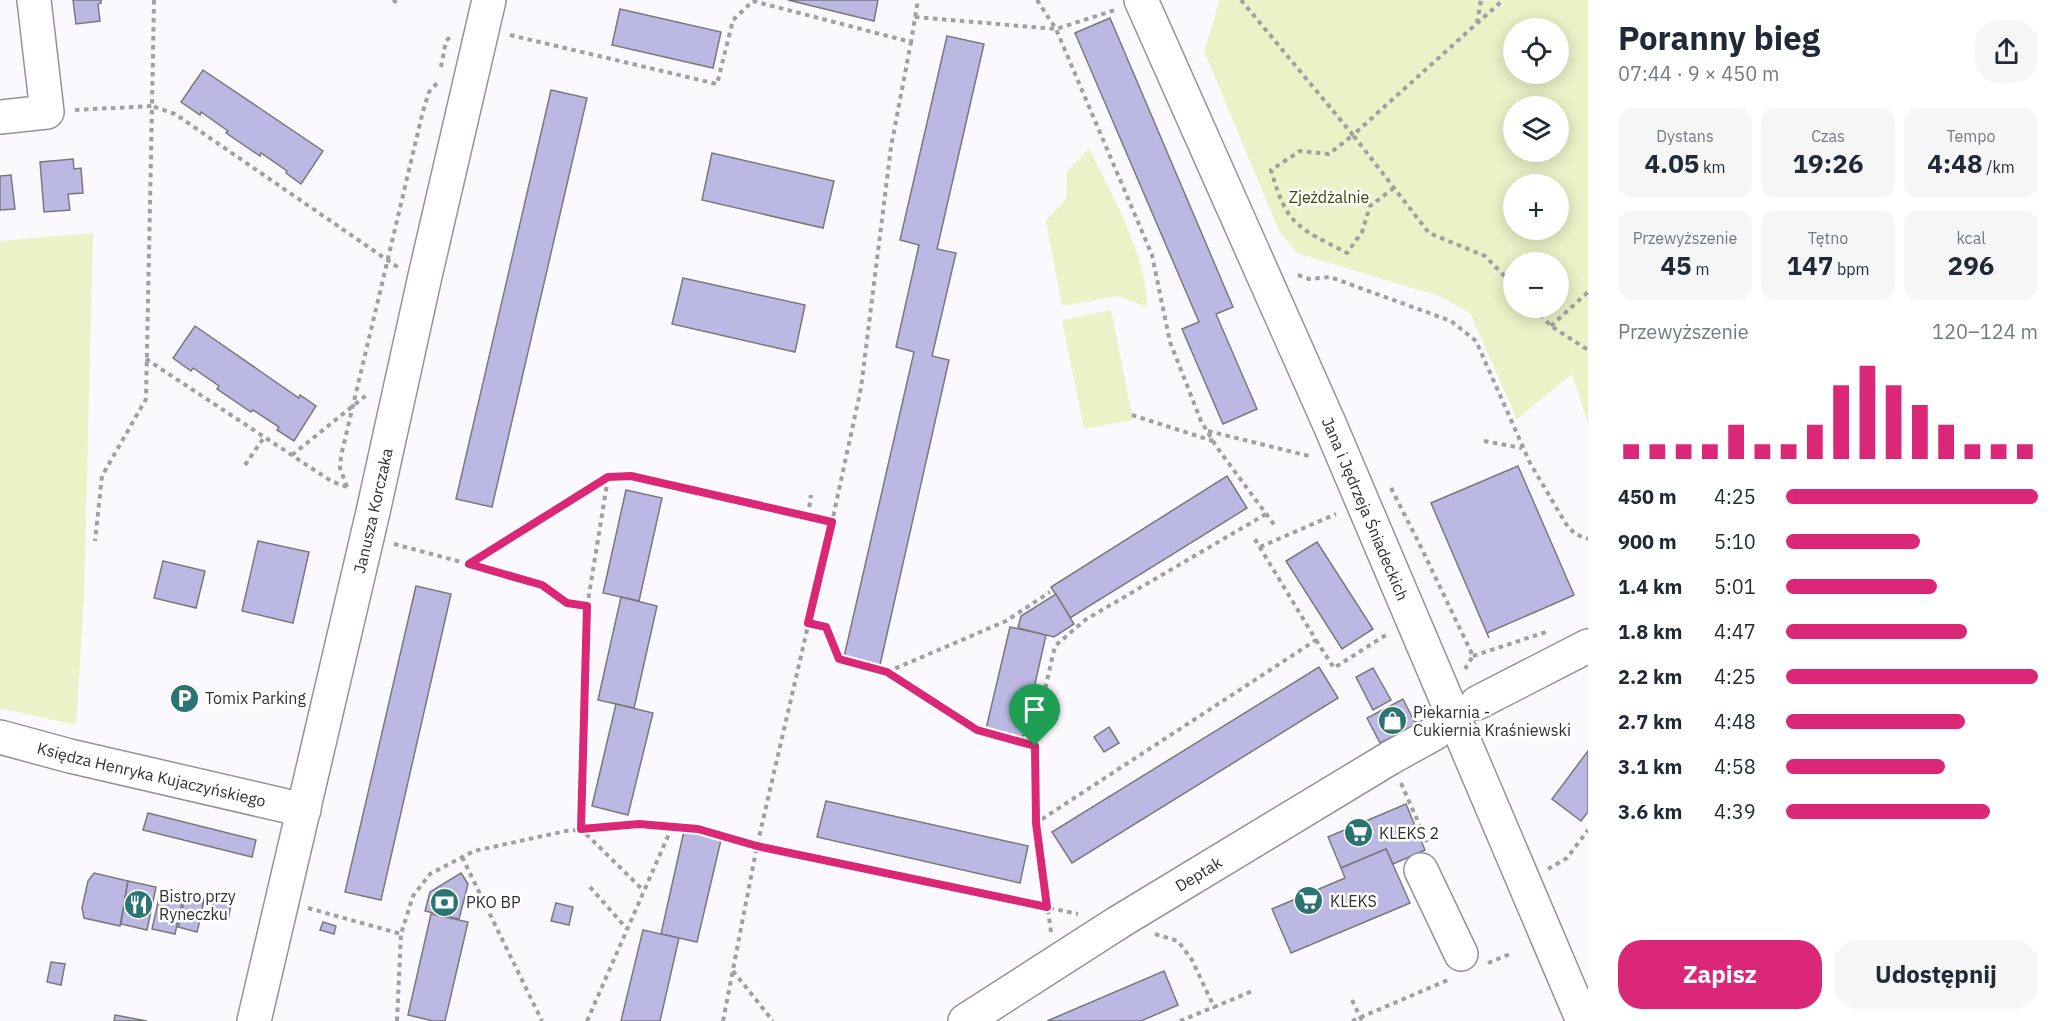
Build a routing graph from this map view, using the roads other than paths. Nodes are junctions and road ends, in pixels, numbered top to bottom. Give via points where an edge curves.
1 (34, 0) edge
2 (489, 0) edge
3 (1141, 0) edge
4 (0, 117) edge
5 (1588, 646) edge
6 (1477, 703) dead end
7 (1435, 733) dead end
8 (0, 737) edge
9 (304, 810) junction
10 (1421, 870) dead end
11 (1465, 966) road end
12 (254, 1021) edge
13 (965, 1021) edge
14 (1583, 1021) edge

1 - 4 street via 47,112
2 - 9 street, Janusza Korczaka
3 - 14 street, Jana i Jędrzeja Śniadeckich via 1329,423
5 - 6 street
7 - 13 street, Deptak via 1119,922
8 - 9 street, Księdza Henryka Kujaczyńskiego
9 - 12 street, Janusza Korczaka
10 - 11 street

